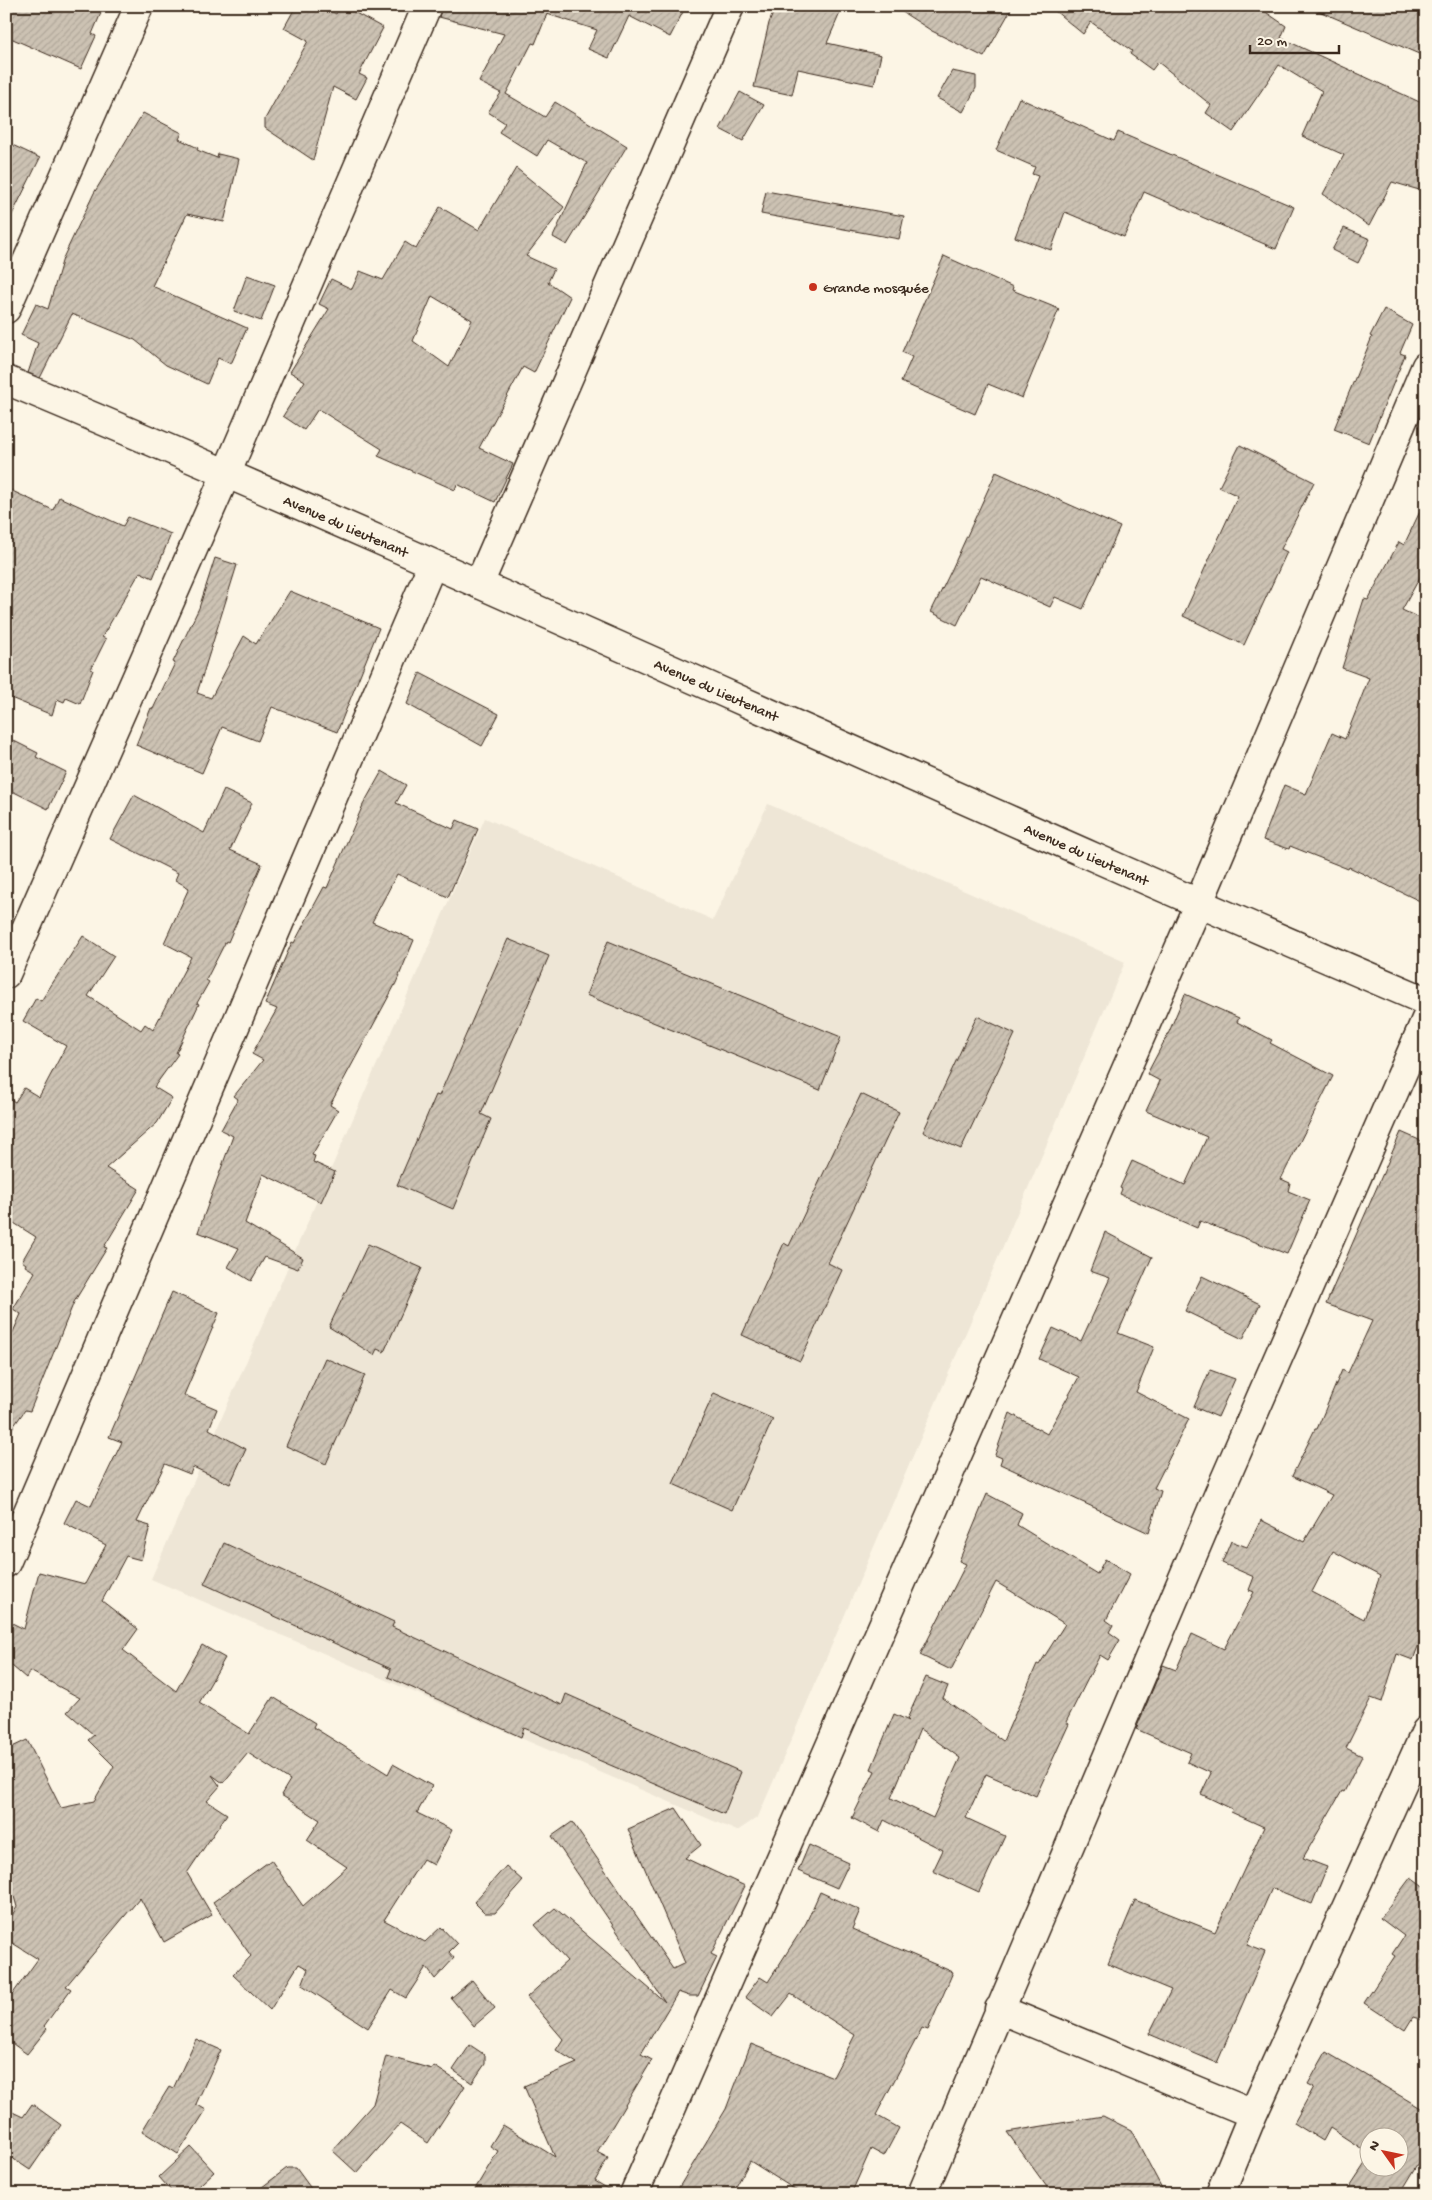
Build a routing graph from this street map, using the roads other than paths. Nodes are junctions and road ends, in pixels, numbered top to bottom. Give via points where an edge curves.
1 (139, 6) edge
2 (427, 6) edge
3 (730, 6) edge
4 (6, 309) edge
5 (1426, 366) edge
6 (6, 380) edge
7 (227, 472) junction
8 (432, 565) junction
9 (479, 584) junction
10 (1198, 905) junction
11 (6, 974) edge
12 (1426, 1001) edge
13 (1426, 1020) edge
14 (6, 1563) edge
15 (1426, 1731) edge
16 (999, 2009) junction
17 (1253, 2114) junction
18 (634, 2194) edge
19 (922, 2194) edge
20 (1220, 2194) edge

1 - 4 street
2 - 7 street
3 - 9 street
5 - 10 street
6 - 7 street, Avenue du Lieutenant
7 - 8 street, Avenue du Lieutenant
7 - 11 street
8 - 9 street, Avenue du Lieutenant
8 - 14 street
9 - 10 street, Avenue du Lieutenant
10 - 12 street, Avenue du Lieutenant
10 - 18 street
13 - 16 street
15 - 17 street
16 - 17 street
16 - 19 street
17 - 20 street

